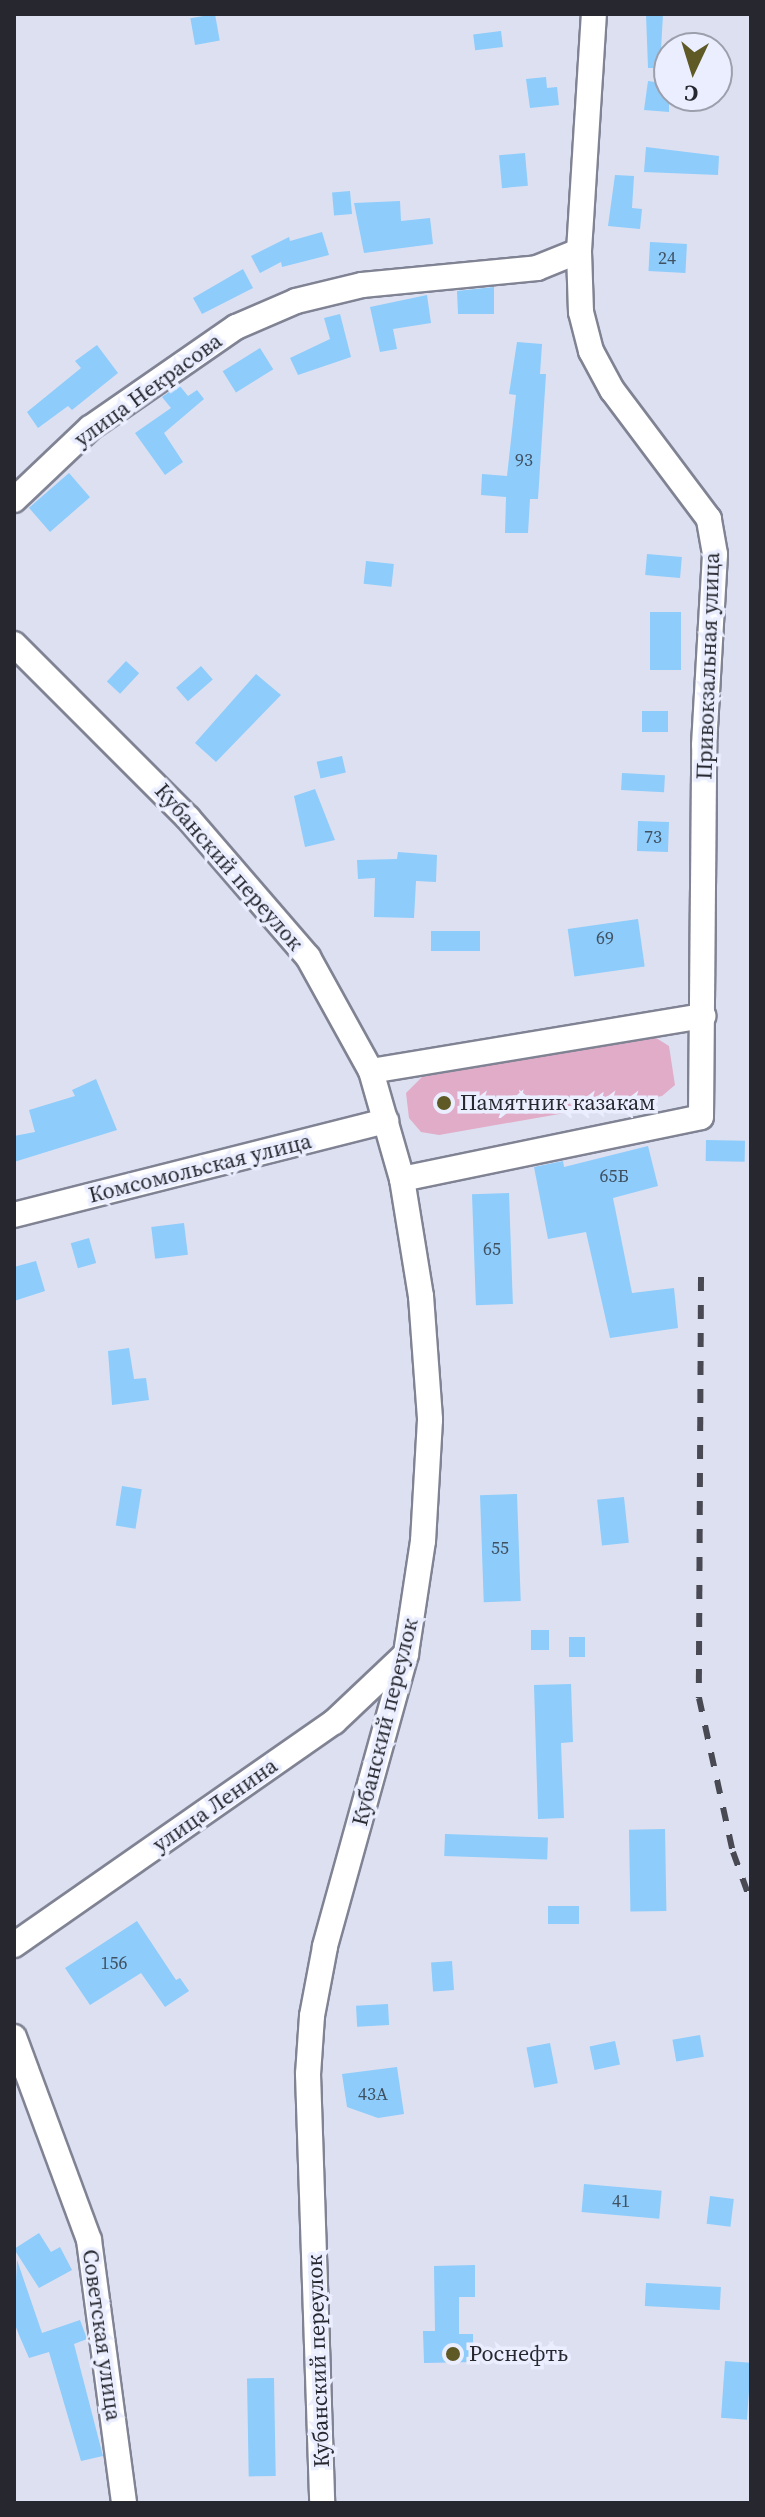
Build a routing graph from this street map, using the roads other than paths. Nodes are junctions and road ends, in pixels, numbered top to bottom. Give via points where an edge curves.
1 (594, 14) edge
2 (579, 251) junction
3 (14, 500) edge
4 (14, 644) edge
5 (703, 1016) junction
6 (371, 1071) junction
7 (386, 1121) junction
8 (402, 1179) junction
9 (14, 1215) edge
10 (406, 1654) junction
11 (14, 1945) edge
12 (14, 2037) edge
13 (124, 2503) edge
14 (322, 2503) edge

1 - 2 street, Привокзальная улица
2 - 3 street, улица Некрасова via 537,268 362,285 296,301 248,321 184,359 90,428
2 - 5 street, Привокзальная улица via 581,312 591,351 640,433 709,519 715,554 704,745
4 - 6 street, Кубанский переулок via 240,873 308,957
5 - 6 street
5 - 8 street, Привокзальная улица via 701,1117
6 - 7 street, Кубанский переулок
7 - 8 street, Кубанский переулок
7 - 9 street, Комсомольская улица
8 - 10 street, Кубанский переулок via 421,1296 430,1420 423,1541
10 - 11 street, улица Ленина via 334,1722
10 - 14 street, Кубанский переулок via 325,1947 312,2016 308,2074
12 - 13 street, Советская улица via 89,2240

